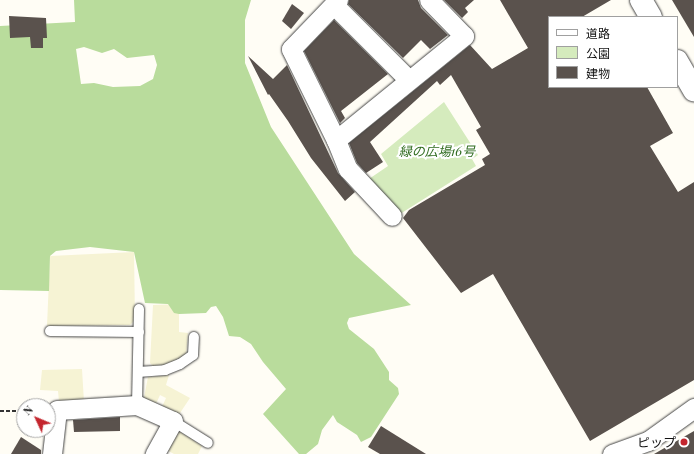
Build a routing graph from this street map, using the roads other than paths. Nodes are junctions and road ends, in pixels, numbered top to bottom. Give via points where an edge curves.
1 (429, 0) edge
2 (641, 0) edge
3 (336, 2) edge
4 (650, 16) edge
5 (678, 63) edge
6 (408, 79) junction
7 (694, 90) edge
8 (336, 140) junction
9 (392, 216) dead end
10 (139, 309) dead end
11 (50, 331) dead end
12 (139, 332) junction
13 (194, 337) dead end
14 (138, 372) junction
15 (137, 405) junction
16 (694, 408) edge
17 (56, 410) edge
18 (173, 421) junction
19 (52, 438) edge
20 (208, 443) dead end
21 (52, 454) edge
22 (155, 454) edge
23 (612, 454) edge

1 - 6 street via 464,36
2 - 4 street
3 - 6 street
3 - 8 street via 291,48
5 - 7 street
6 - 8 street
8 - 9 street via 348,169
10 - 12 lane
11 - 12 lane
12 - 14 lane
13 - 14 lane via 193,355 180,364 165,370
14 - 15 lane
15 - 17 street
15 - 18 street
16 - 23 street via 648,441
18 - 20 lane
18 - 22 street
19 - 21 street

